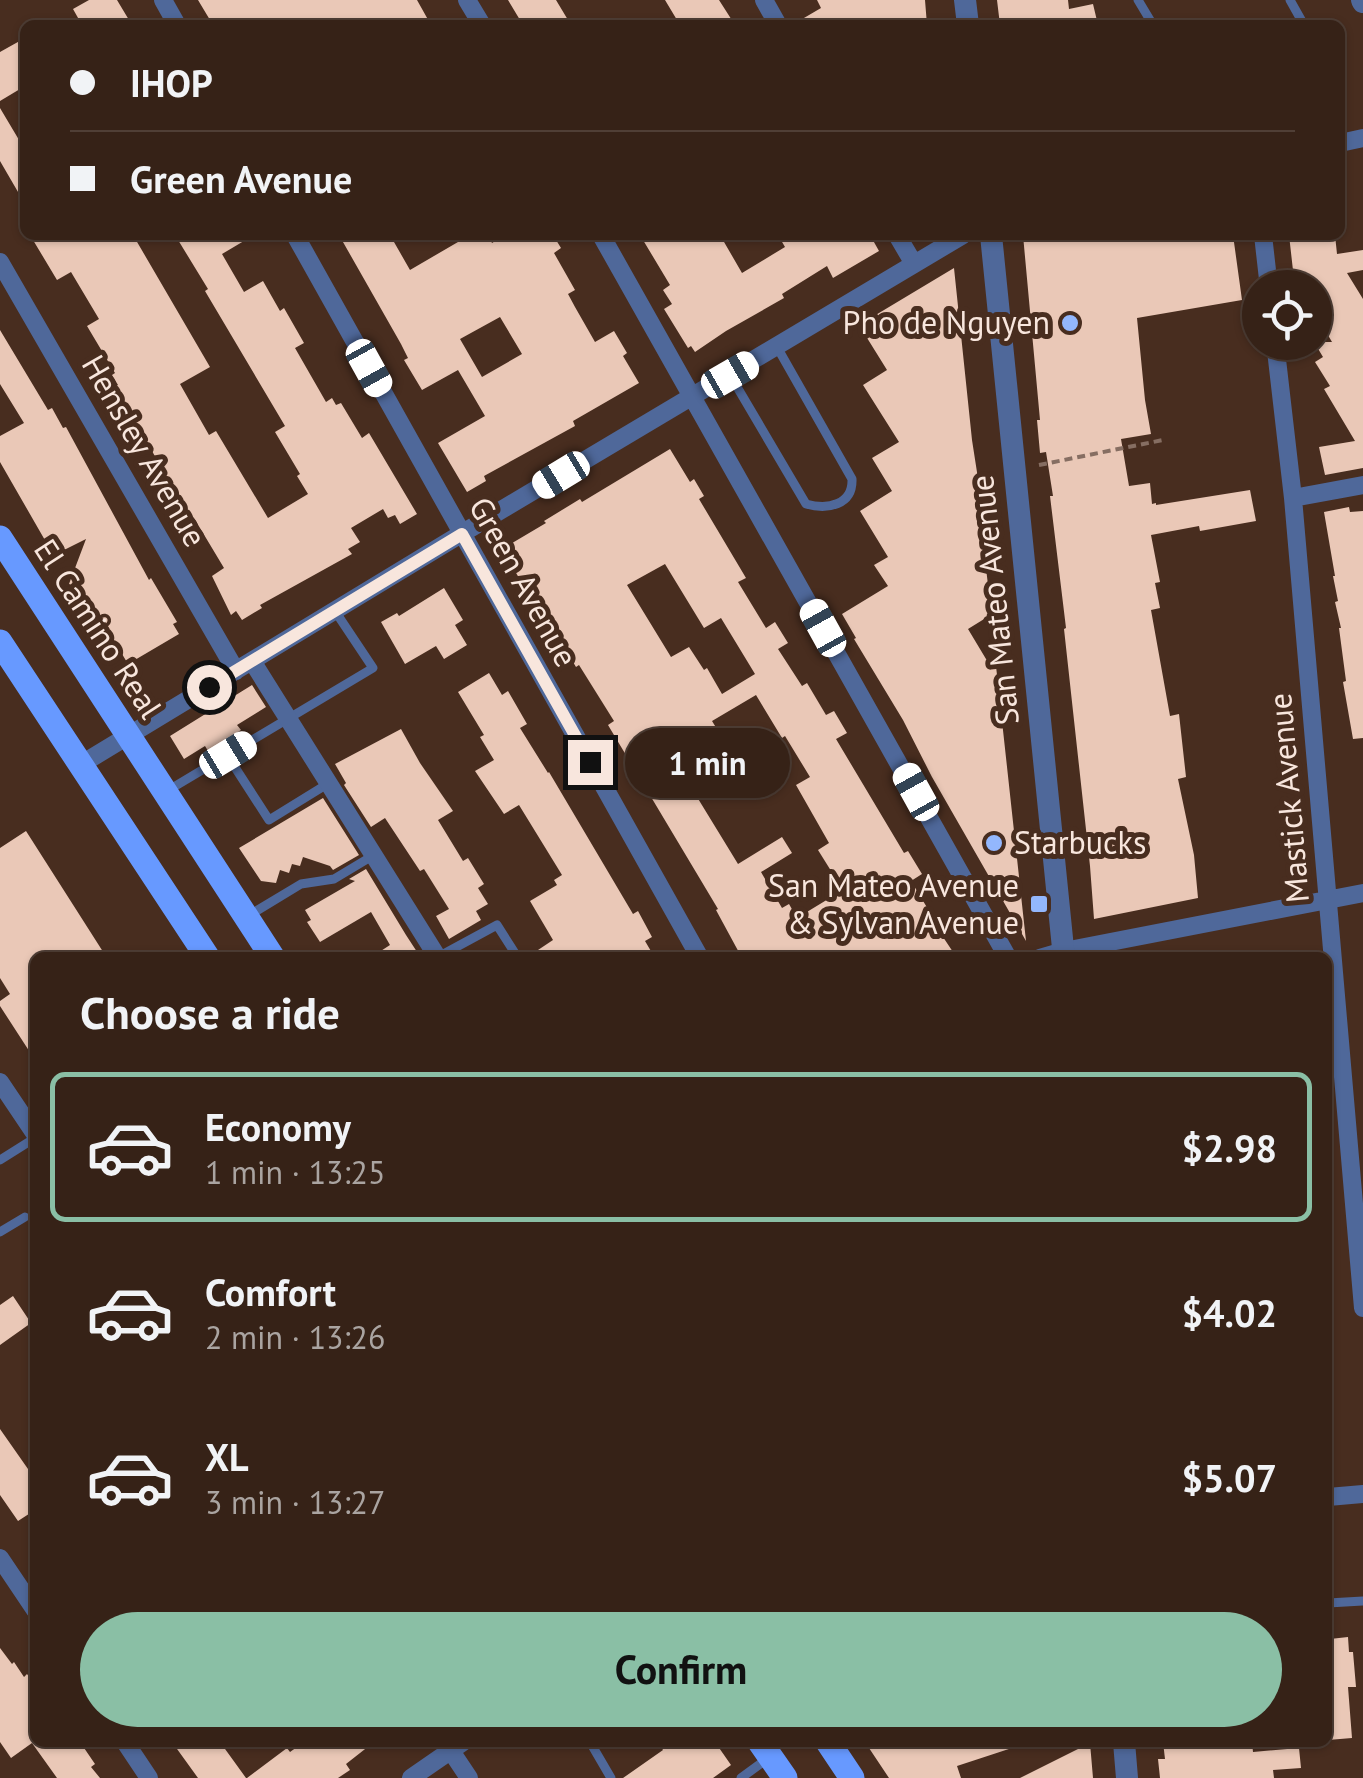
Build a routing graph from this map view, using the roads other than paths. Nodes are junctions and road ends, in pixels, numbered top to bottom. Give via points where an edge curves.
1 (297, 240) edge
2 (604, 240) edge
3 (900, 240) edge
4 (955, 240) edge
5 (991, 240) edge
6 (1263, 240) edge
7 (0, 262) edge
8 (914, 264) junction
9 (1266, 270) edge
10 (776, 347) junction
11 (1277, 360) edge
12 (730, 375) junction
13 (693, 396) junction
14 (1363, 485) edge
15 (1293, 498) junction
16 (462, 534) junction
17 (0, 538) edge
18 (335, 611) junction
19 (0, 642) edge
20 (244, 666) junction
21 (287, 720) junction
22 (128, 736) junction
23 (228, 755) junction
24 (80, 765) junction
25 (329, 784) junction
26 (165, 793) junction
27 (374, 855) junction
28 (1363, 892) edge
29 (1328, 899) junction
30 (246, 917) junction
31 (204, 952) edge
32 (269, 952) edge
33 (435, 952) edge
34 (447, 952) edge
35 (514, 952) edge
36 (697, 952) edge
37 (1005, 952) edge
38 (1064, 952) edge
39 (1074, 952) edge
40 (0, 1082) edge
41 (1355, 1117) edge
42 (30, 1128) edge
43 (30, 1139) edge
44 (0, 1160) edge
45 (25, 1217) dead end
46 (0, 1232) edge
47 (1363, 1308) edge
48 (1363, 1494) edge
49 (1332, 1497) edge
50 (0, 1558) edge
51 (1363, 1601) edge
52 (30, 1603) edge
53 (1332, 1603) edge
54 (128, 1747) edge
55 (450, 1747) edge
56 (454, 1747) edge
57 (593, 1747) edge
58 (838, 1747) edge
59 (1124, 1747) edge
60 (772, 1759) edge
61 (149, 1778) edge
62 (411, 1778) edge
63 (470, 1778) edge
64 (611, 1778) edge
65 (741, 1778) edge
66 (852, 1778) edge
67 (1126, 1778) edge

1 - 16 street, Green Avenue
2 - 13 street
3 - 8 street
4 - 8 street
5 - 38 street, San Mateo Avenue
6 - 9 street
7 - 20 street, Hensley Avenue
8 - 10 street
10 - 12 street
10 - 12 lane via 852,479 846,500 820,508 806,504
11 - 15 street, Mastick Avenue
12 - 13 street
13 - 16 street
13 - 37 street
14 - 15 street
15 - 29 street, Mastick Avenue
16 - 18 street
16 - 36 street, Green Avenue
17 - 22 main road, El Camino Real
18 - 20 street
18 - 21 lane via 373,668
19 - 24 main road
20 - 21 street, Hensley Avenue
20 - 22 street
21 - 23 lane
21 - 25 street, Hensley Avenue
22 - 24 street
22 - 26 main road, El Camino Real
23 - 25 lane via 269,820
23 - 26 lane
24 - 31 main road
25 - 27 street, Hensley Avenue
26 - 30 main road, El Camino Real
27 - 30 lane via 334,879 301,884
27 - 33 street, Hensley Avenue
28 - 29 street
29 - 39 street
29 - 41 street, Mastick Avenue
30 - 32 main road, El Camino Real
34 - 35 lane via 497,925
40 - 42 street
41 - 47 street, Mastick Avenue
43 - 44 lane
45 - 46 lane
48 - 49 street
50 - 52 street
51 - 53 lane
54 - 61 street
55 - 62 street
56 - 63 street
57 - 64 lane
58 - 66 main road
59 - 67 street
60 - 65 lane

